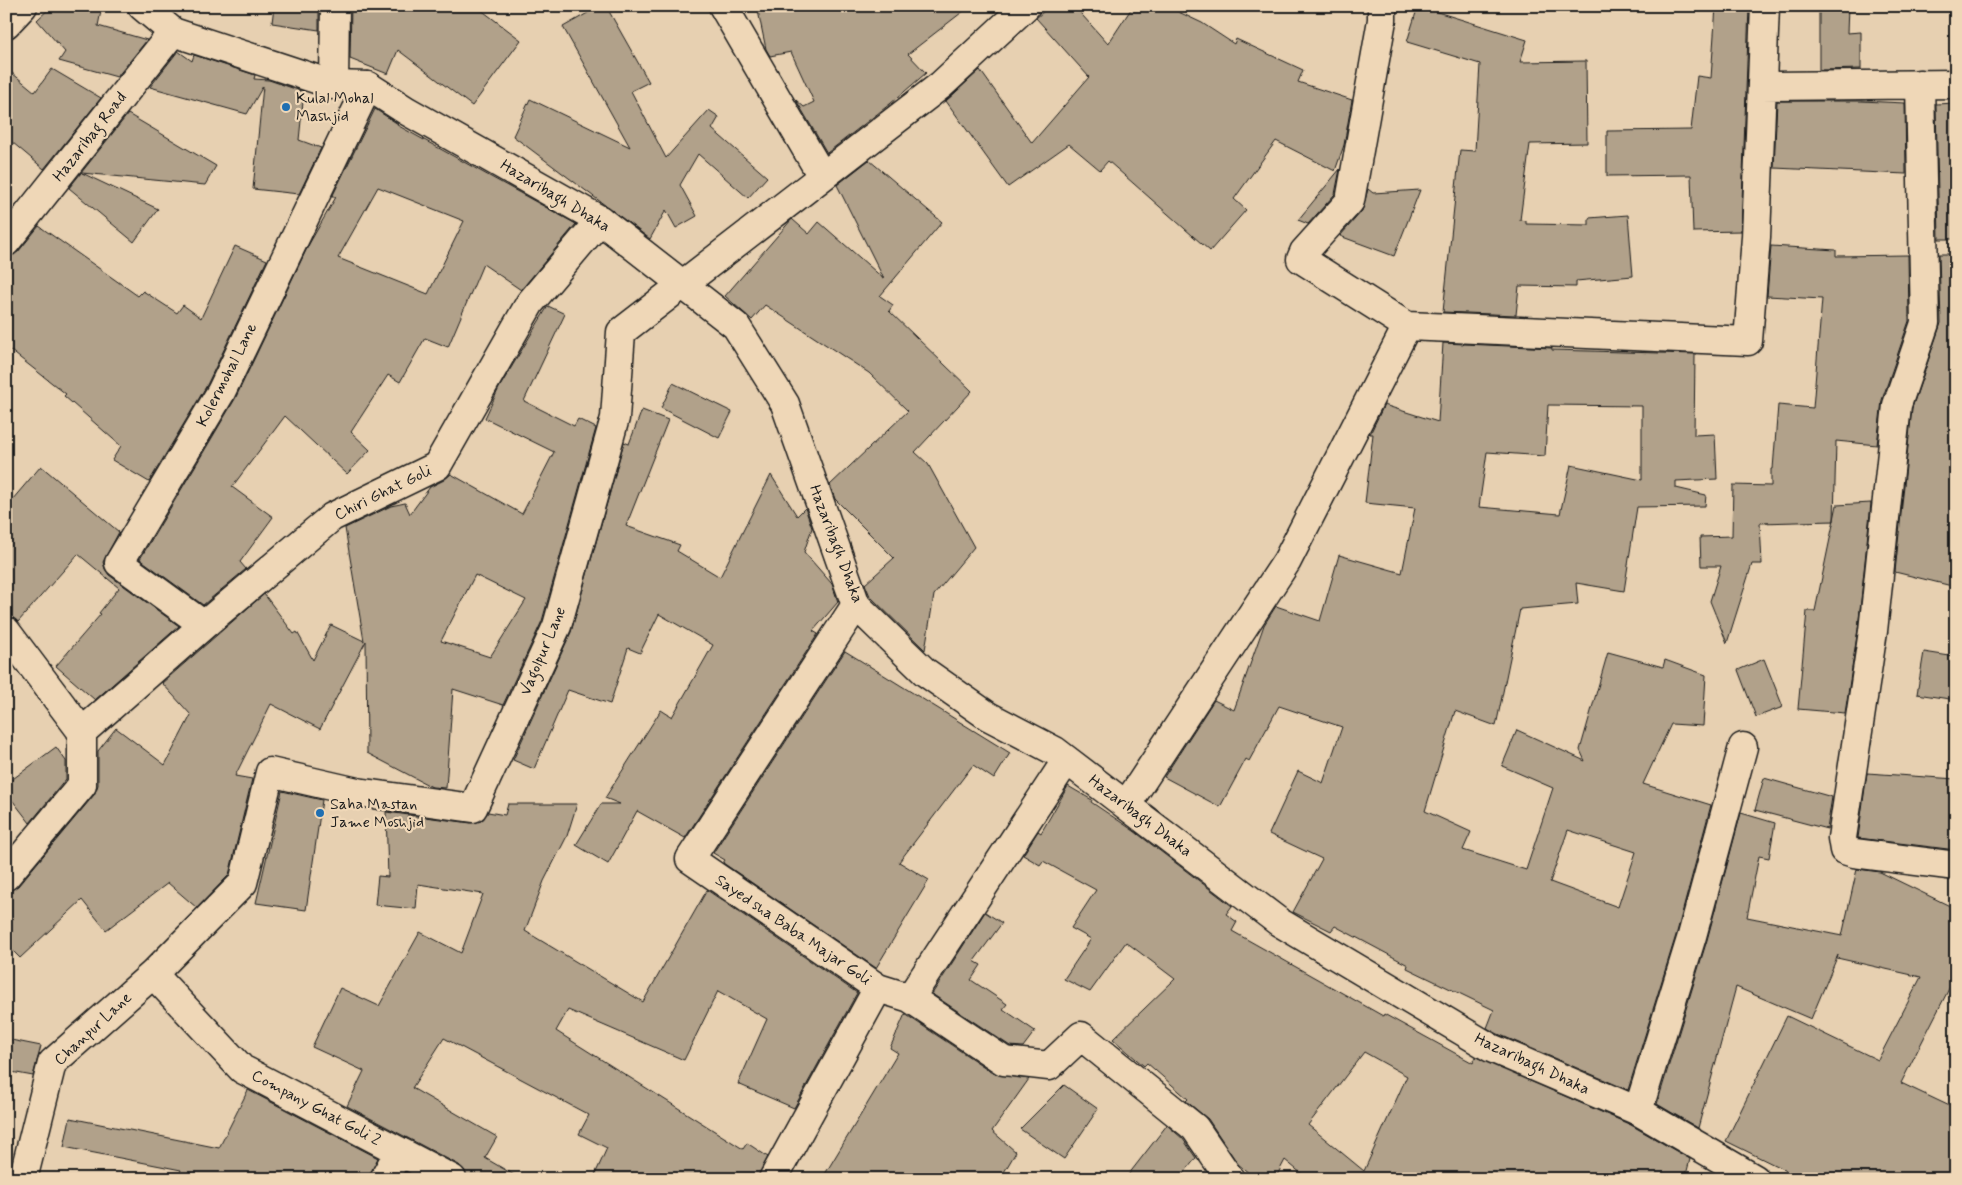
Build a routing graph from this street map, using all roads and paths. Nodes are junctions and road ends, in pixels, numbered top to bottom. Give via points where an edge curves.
1 (23, 6) edge
2 (142, 6) edge
3 (335, 6) edge
4 (723, 6) edge
5 (1026, 6) edge
6 (1382, 6) edge
7 (1765, 6) edge
8 (6, 24) edge
9 (173, 32) junction
10 (1920, 84) junction
11 (1956, 84) edge
12 (334, 85) junction
13 (368, 86) junction
14 (1762, 86) junction
15 (822, 176) junction
16 (600, 220) junction
17 (6, 242) edge
18 (681, 284) junction
19 (1407, 326) junction
20 (856, 605) junction
21 (204, 625) junction
22 (6, 631) edge
23 (82, 732) junction
24 (1743, 747) dead end
25 (1066, 761) junction
26 (270, 772) joint
27 (1128, 804) junction
28 (1956, 866) edge
29 (6, 876) edge
30 (153, 974) junction
31 (878, 988) junction
32 (910, 998) junction
33 (1638, 1111) junction
34 (399, 1151) junction
35 (1753, 1178) edge
36 (23, 1179) edge
37 (384, 1179) edge
38 (452, 1179) edge
39 (773, 1179) edge
40 (1230, 1179) edge

1 - 8 street
2 - 9 street
3 - 12 street
4 - 15 street
5 - 15 street via 941,85
6 - 19 street via 1350,201 1301,259
7 - 14 street
9 - 12 street
9 - 17 street, Hazaribag Road
10 - 11 street
10 - 14 street
10 - 28 street via 1925,323 1897,405 1873,631 1842,838 1844,850 1854,853
12 - 13 street
13 - 16 street, Hazaribagh Dhaka
13 - 21 street, Kolermohal Lane via 220,392 119,563
14 - 19 street via 1748,341
15 - 18 street
16 - 18 street, Hazaribagh Dhaka
16 - 21 street, Chiri Ghat Goli via 530,303 437,466 332,517
18 - 20 street, Hazaribagh Dhaka via 736,326 785,404
18 - 26 street, Vagolpur Lane via 621,332 615,418 557,626 473,808 357,792
19 - 27 street via 1287,560
20 - 25 street, Hazaribagh Dhaka via 925,672 988,716 1055,751
20 - 31 street, Sayed sha Baba Majar Goli via 690,859
21 - 23 street, Chiri Ghat Goli
22 - 23 street
23 - 29 street via 82,785
24 - 33 street via 1692,936
25 - 27 street, Hazaribagh Dhaka
25 - 32 street
26 - 30 street, Chanpur Lane via 243,883
27 - 33 street, Hazaribagh Dhaka via 1279,922 1491,1048
30 - 34 street, Company Ghat Goli 2 via 242,1069
30 - 36 street, Chanpur Lane via 52,1063
31 - 32 street, Sayed sha Baba Majar Goli
31 - 39 street
32 - 40 street, Sayed sha Baba Majar Goli via 1004,1061 1048,1066 1081,1036 1194,1128
33 - 35 street, Hazaribagh Dhaka
34 - 37 street
34 - 38 street, Company Ghat Goli 2

